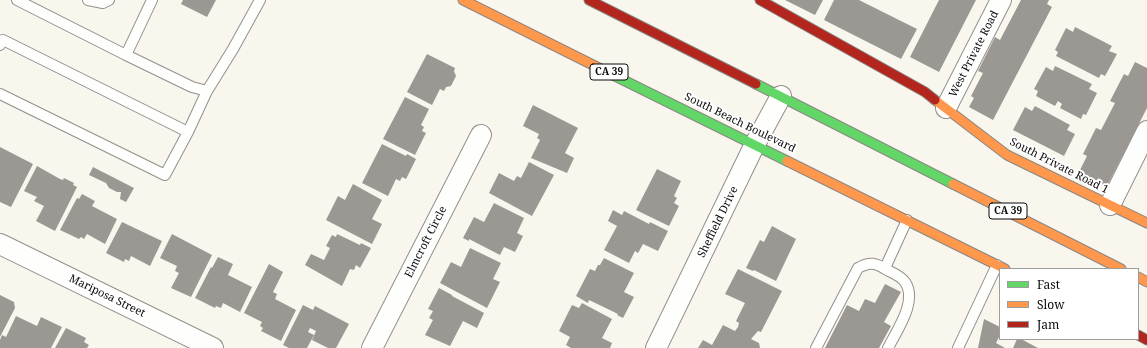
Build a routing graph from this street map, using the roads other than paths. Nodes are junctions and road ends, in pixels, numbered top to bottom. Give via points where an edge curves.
1 (17, 0) edge
2 (88, 0) edge
3 (109, 0) edge
4 (152, 0) edge
5 (260, 0) edge
6 (464, 0) edge
7 (589, 0) edge
8 (760, 0) edge
9 (1001, 0) edge
10 (36, 5) edge
11 (0, 45) edge
12 (126, 55) junction
13 (207, 91) junction
14 (0, 94) edge
15 (781, 96) junction
16 (946, 108) junction
17 (1147, 131) edge
18 (188, 132) junction
19 (481, 135) dead end
20 (755, 144) junction
21 (1110, 205) junction
22 (907, 220) junction
23 (1147, 223) edge
24 (0, 244) edge
25 (1001, 267) edge
26 (885, 268) junction
27 (1119, 268) edge
28 (999, 271) edge
29 (213, 348) edge
30 (372, 348) edge
31 (656, 348) edge
32 (816, 348) edge
33 (888, 348) edge
34 (958, 348) edge

1 - 10 lane
2 - 3 lane via 103,3
4 - 12 lane
5 - 13 lane
6 - 20 main road, South Beach Boulevard / CA 39
7 - 15 main road, CA 39
8 - 16 main road, South Private Road 1 via 925,92
9 - 16 street, West Private Road
10 - 12 lane
11 - 18 lane via 3,40
12 - 13 lane via 192,87
13 - 18 lane
14 - 18 lane via 165,175
15 - 20 street, Sheffield Drive
15 - 27 main road, CA 39
16 - 21 main road, South Private Road 1 via 1007,155
17 - 21 street
19 - 30 street, Elmcroft Circle
20 - 22 main road, South Beach Boulevard / CA 39
20 - 31 street, Sheffield Drive
21 - 23 main road, South Private Road 1
22 - 25 main road, South Beach Boulevard / CA 39
22 - 26 lane
24 - 29 street, Mariposa Street
26 - 32 lane via 866,263 858,268
26 - 33 lane via 902,278 910,296 906,311
28 - 34 lane

